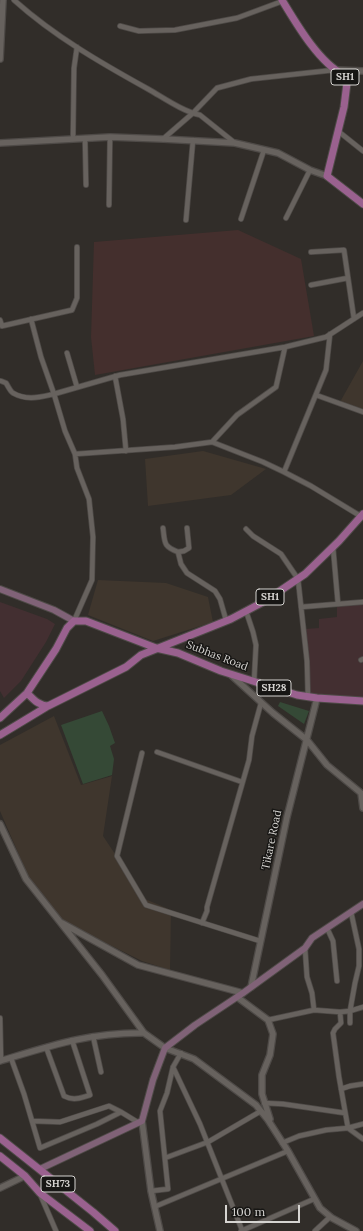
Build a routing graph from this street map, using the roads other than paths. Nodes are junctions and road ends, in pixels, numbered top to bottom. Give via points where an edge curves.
1 (3, 0) edge
2 (14, 0) edge
3 (282, 1) edge
4 (120, 26) dead end
5 (0, 47) edge
6 (77, 47) junction
7 (0, 59) edge
8 (334, 70) junction
9 (363, 71) edge
10 (193, 113) junction
11 (338, 131) junction
12 (110, 137) junction
13 (85, 138) junction
14 (163, 138) junction
15 (73, 139) junction
16 (193, 140) junction
17 (0, 143) edge
18 (235, 143) junction
19 (264, 150) junction
20 (363, 151) edge
21 (310, 170) junction
22 (327, 176) junction
23 (86, 185) dead end
24 (363, 204) edge
25 (108, 206) dead end
26 (286, 218) dead end
27 (241, 219) dead end
28 (186, 220) dead end
29 (77, 248) dead end
30 (312, 252) dead end
31 (348, 278) junction
32 (311, 284) dead end
33 (363, 313) edge
34 (31, 319) junction
35 (354, 319) junction
36 (0, 320) edge
37 (330, 334) junction
38 (285, 347) junction
39 (67, 353) dead end
40 (115, 376) junction
41 (1, 381) dead end
42 (77, 387) junction
43 (54, 394) junction
44 (316, 394) junction
45 (363, 412) edge
46 (212, 442) junction
47 (126, 451) junction
48 (75, 454) junction
49 (284, 472) junction
50 (363, 516) edge
51 (163, 528) dead end
52 (187, 528) dead end
53 (246, 529) dead end
54 (333, 547) junction
55 (178, 552) junction
56 (298, 579) junction
57 (0, 589) edge
58 (363, 602) edge
59 (338, 604) junction
60 (301, 607) junction
61 (246, 610) junction
62 (226, 620) junction
63 (74, 621) junction
64 (156, 648) junction
65 (231, 674) junction
66 (254, 682) junction
67 (27, 693) junction
68 (308, 697) junction
69 (317, 698) junction
70 (363, 701) edge
71 (261, 703) junction
72 (48, 706) junction
73 (0, 718) edge
74 (0, 735) edge
75 (307, 740) junction
76 (157, 752) dead end
77 (142, 753) dead end
78 (242, 782) junction
79 (362, 791) edge
80 (363, 808) edge
81 (0, 824) edge
82 (363, 904) edge
83 (351, 912) junction
84 (60, 922) junction
85 (202, 923) junction
86 (327, 928) junction
87 (260, 942) junction
88 (305, 948) junction
89 (337, 982) dead end
90 (251, 987) junction
91 (240, 995) junction
92 (363, 1008) edge
93 (314, 1010) junction
94 (350, 1011) junction
95 (340, 1012) junction
96 (0, 1018) edge
97 (268, 1020) junction
98 (350, 1023) dead end
99 (144, 1033) junction
100 (93, 1036) junction
101 (72, 1040) junction
102 (46, 1047) junction
103 (165, 1048) junction
104 (181, 1054) junction
105 (11, 1058) junction
106 (1, 1061) edge
107 (173, 1067) junction
108 (101, 1072) dead end
109 (363, 1084) edge
110 (341, 1089) junction
111 (264, 1103) junction
112 (261, 1111) junction
113 (121, 1112) junction
114 (346, 1113) junction
115 (32, 1121) junction
116 (141, 1122) junction
117 (363, 1124) edge
118 (348, 1128) junction
119 (273, 1129) junction
120 (0, 1138) edge
121 (363, 1139) edge
122 (208, 1142) junction
123 (282, 1143) junction
124 (288, 1152) junction
125 (0, 1156) edge
126 (165, 1158) junction
127 (40, 1170) junction
128 (25, 1176) junction
129 (222, 1179) junction
130 (0, 1188) edge
131 (151, 1191) junction
132 (40, 1193) junction
133 (314, 1199) junction
134 (154, 1207) junction
135 (330, 1217) junction
136 (56, 1231) edge
137 (90, 1231) edge
138 (115, 1231) edge
139 (160, 1231) edge
140 (242, 1231) edge
141 (315, 1231) edge
142 (356, 1231) edge

1 - 5 street
2 - 6 street via 34,18
3 - 4 street via 237,18 175,30 139,31
3 - 8 main road, SH1 via 304,35
5 - 7 street
6 - 10 street via 106,66
6 - 15 street via 74,68
8 - 9 street
8 - 10 street via 251,79 217,88
8 - 11 main road, SH1 via 344,75 347,83
10 - 14 street
10 - 18 street via 200,115
11 - 20 street
11 - 22 main road, SH1
12 - 13 street
12 - 14 street
12 - 25 street
13 - 15 street
13 - 23 street
14 - 16 street
15 - 17 street
16 - 18 street
16 - 28 street
18 - 19 street
19 - 21 street
19 - 27 street
21 - 22 street
21 - 26 street
22 - 24 main road
29 - 34 street via 77,298 72,310
30 - 31 street via 344,250
31 - 32 street
31 - 35 street
33 - 35 street
34 - 36 street via 2,326
34 - 43 street
35 - 37 street
37 - 38 street
37 - 44 street via 326,370
38 - 40 street
38 - 46 street via 276,387 237,415
39 - 42 street
40 - 42 street
40 - 47 street
41 - 43 street via 6,383 12,392 30,398
42 - 43 street
43 - 48 street via 65,432
44 - 45 street
44 - 49 street
46 - 47 street
46 - 49 street
47 - 48 street
48 - 63 street via 77,468 89,499 93,537 92,580
49 - 50 street
50 - 54 main road, SH1
51 - 55 street via 168,548
52 - 55 street via 189,548 184,552
53 - 56 street via 281,554
54 - 56 main road, SH1
54 - 59 street
55 - 62 street via 187,573 215,591 220,598
56 - 60 street
56 - 61 main road, SH1
57 - 63 main road via 54,610
58 - 59 street
59 - 60 street
60 - 68 street
61 - 62 main road, SH1
61 - 66 street via 256,644
62 - 64 main road, SH1
63 - 64 main road, Subhas Road via 86,621
63 - 67 main road via 67,628
64 - 65 main road, Subhas Road / SH28 via 178,653
64 - 72 main road, SH1 via 126,667
65 - 66 main road, Subhas Road / SH28
65 - 71 street
66 - 68 main road, Subhas Road / SH28
67 - 72 main road via 35,702
67 - 73 main road
68 - 69 main road, Subhas Road / SH28
69 - 70 main road, Subhas Road / SH28
69 - 75 street, Tikare Road
71 - 75 street
71 - 78 street
72 - 74 main road, SH1
75 - 79 street via 326,765
75 - 87 street, Tikare Road via 287,817
76 - 78 street
77 - 85 street via 117,856 146,905
78 - 85 street
79 - 80 street
81 - 84 street via 26,879
82 - 83 main road
83 - 86 main road
83 - 94 street via 359,949 359,966
84 - 91 street via 138,965
84 - 99 street
85 - 87 street
86 - 88 main road via 312,938
86 - 89 street via 332,941
87 - 90 street, Tikare Road
88 - 90 main road
88 - 93 street via 307,977
90 - 91 main road
91 - 97 street
91 - 103 main road
92 - 94 street
93 - 95 street
93 - 97 street
94 - 95 street
94 - 98 street
95 - 110 street via 341,1023 333,1033
96 - 106 street
97 - 111 street via 273,1034 270,1055 262,1075
99 - 100 street
99 - 103 street
100 - 101 street
100 - 108 street
101 - 102 street
101 - 102 street via 90,1095 75,1099 64,1096
102 - 105 street
103 - 104 street
103 - 116 main road
104 - 107 street
104 - 112 street via 194,1059
105 - 106 street
105 - 115 street
107 - 122 street
107 - 126 street via 160,1111
109 - 110 street
110 - 114 street
111 - 114 street
111 - 119 street
112 - 119 street
112 - 122 street
113 - 115 street via 109,1106 60,1122
113 - 115 street via 40,1148
113 - 116 street
114 - 118 street
116 - 127 main road
116 - 131 street
117 - 118 street
118 - 121 street
118 - 123 street via 299,1136
119 - 123 street
120 - 127 main road, SH73
122 - 126 street
122 - 129 street
123 - 124 street
124 - 129 street
124 - 133 street
125 - 128 main road, SH73
126 - 131 street via 168,1189
127 - 138 main road, SH73
128 - 130 street
128 - 132 main road, SH73
129 - 134 street
129 - 140 street
131 - 134 street
132 - 136 street
132 - 137 main road, SH73
133 - 135 street
133 - 140 street
134 - 139 street
135 - 141 street
135 - 142 street

